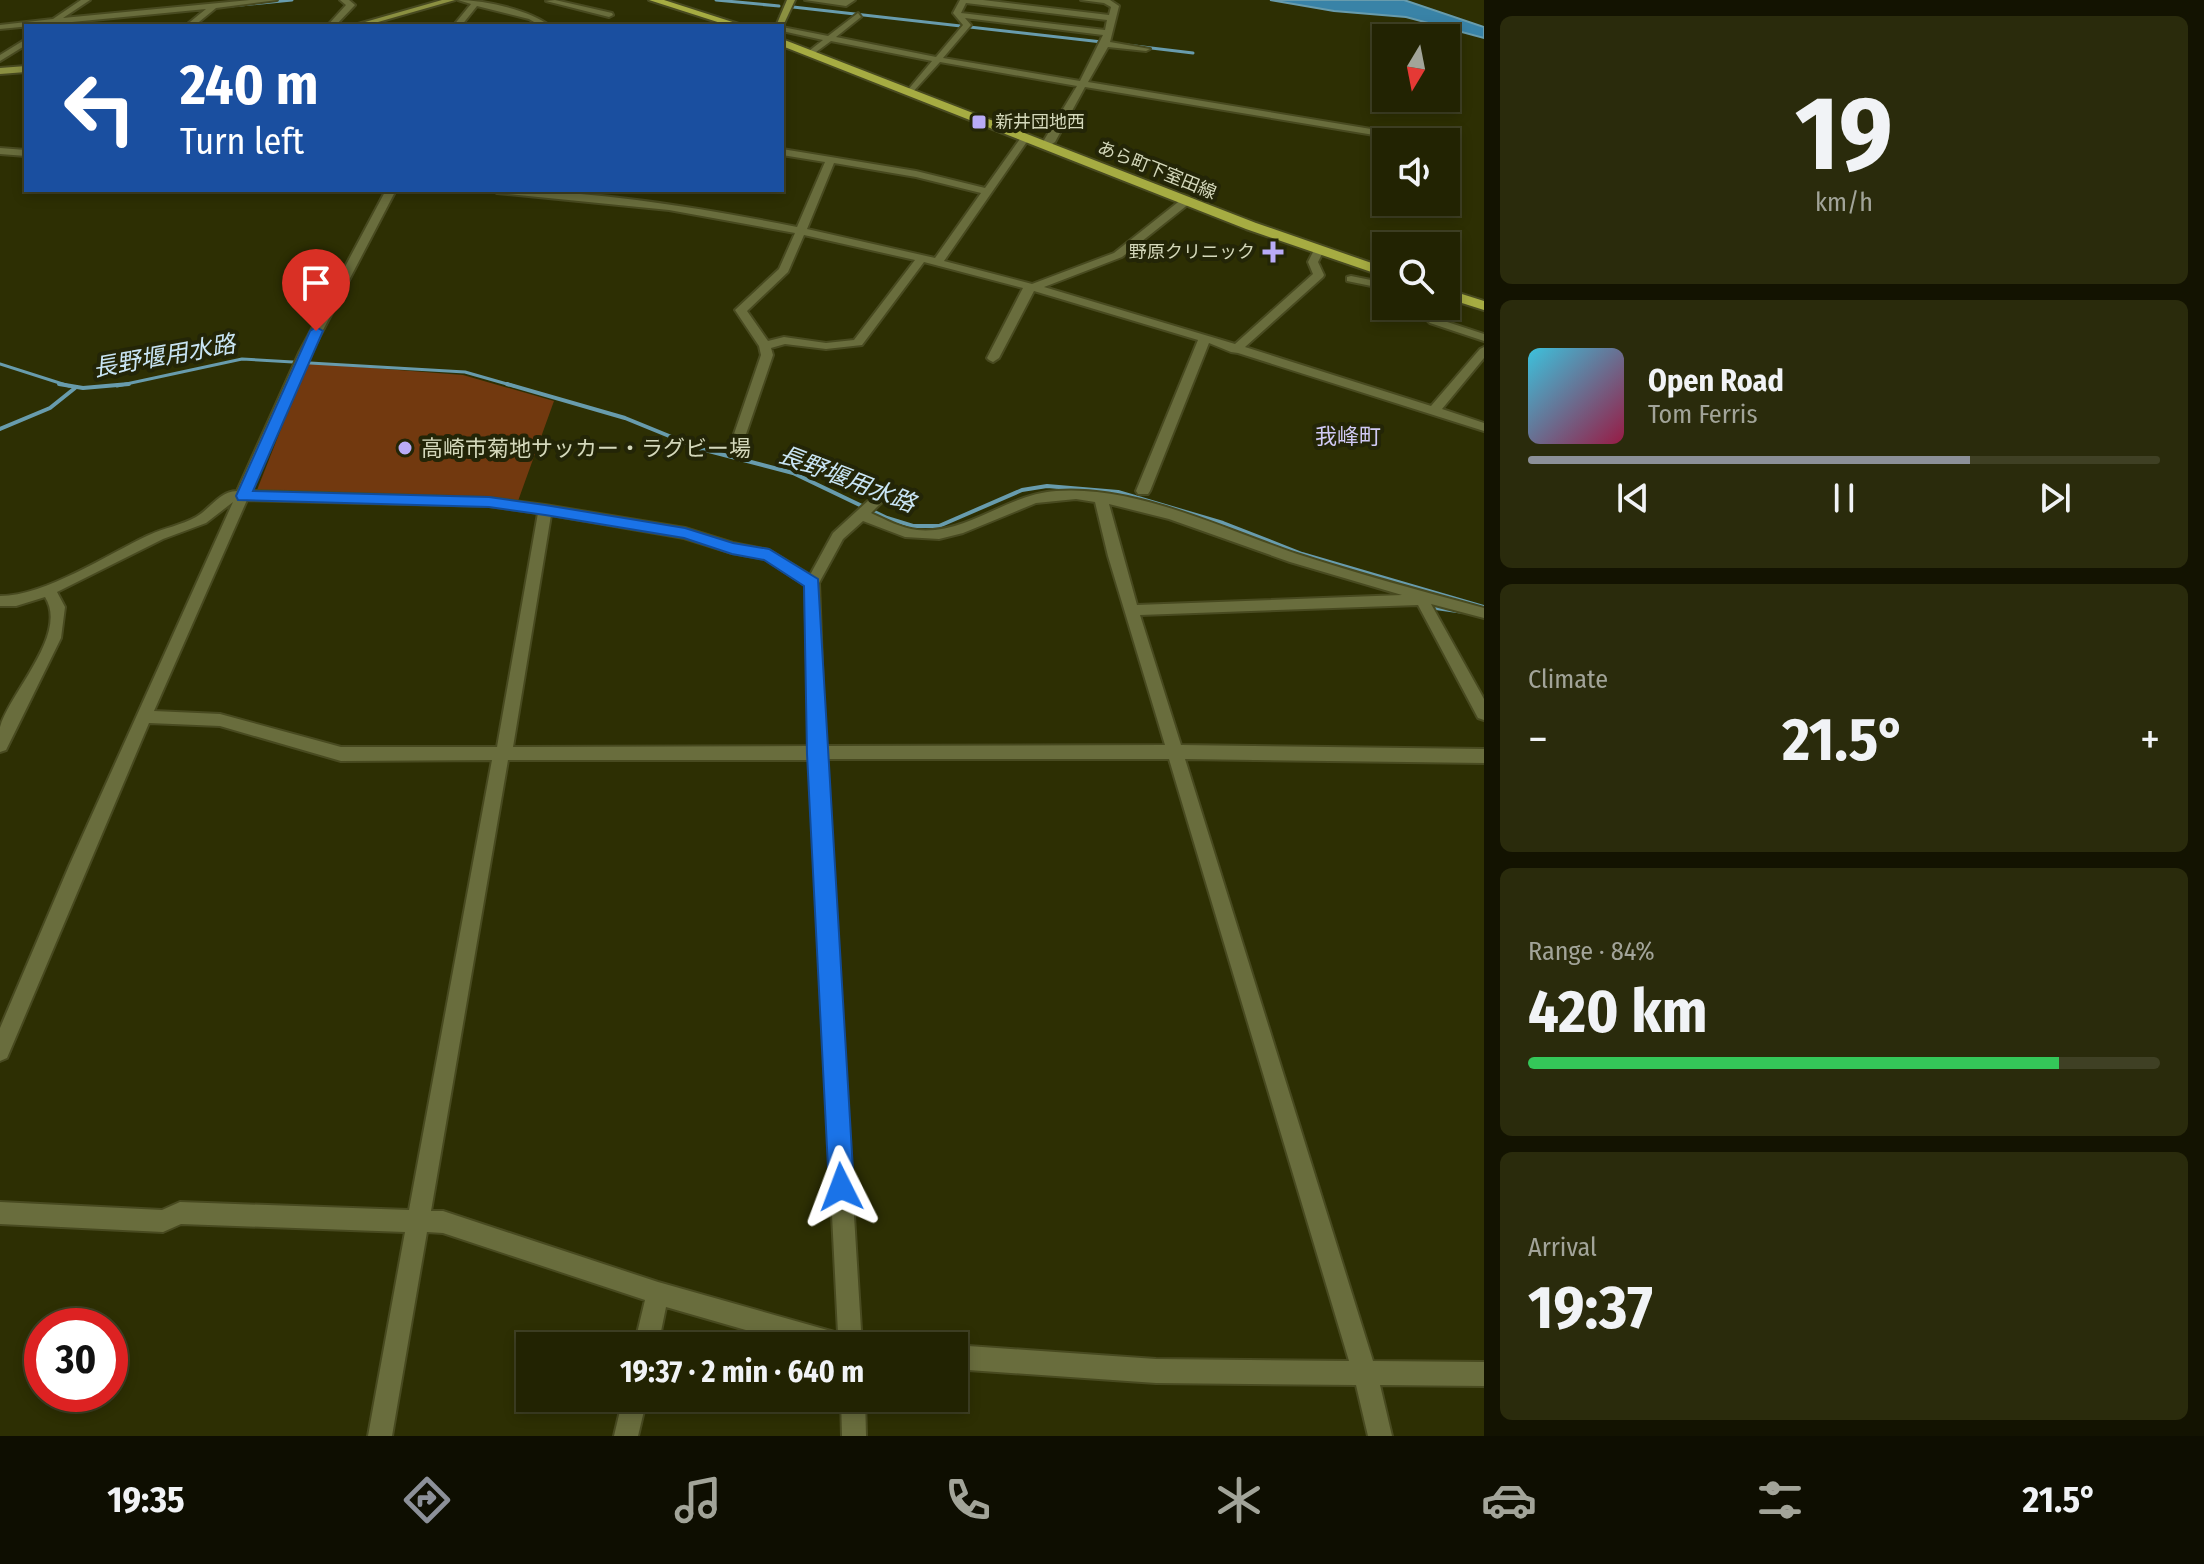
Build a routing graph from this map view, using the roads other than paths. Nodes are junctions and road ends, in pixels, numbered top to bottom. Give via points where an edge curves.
1 (86, 0) edge
2 (273, 0) edge
3 (344, 0) edge
4 (451, 0) edge
5 (654, 0) edge
6 (791, 0) edge
7 (809, 0) edge
8 (851, 0) edge
9 (1071, 0) edge
10 (1085, 0) edge
11 (1105, 0) edge
12 (467, 1) edge
13 (550, 1) edge
14 (218, 3) edge
15 (1067, 12) junction
16 (609, 15) dead end
17 (858, 15) dead end
18 (959, 15) junction
19 (1111, 18) junction
20 (51, 24) edge
21 (192, 24) edge
22 (333, 24) edge
23 (362, 24) edge
24 (381, 24) edge
25 (458, 24) edge
26 (543, 24) edge
27 (733, 24) edge
28 (782, 24) edge
29 (24, 26) edge
30 (0, 27) edge
31 (784, 29) edge
32 (1062, 31) junction
33 (1108, 33) junction
34 (830, 39) junction
35 (24, 42) edge
36 (784, 43) edge
37 (1105, 44) junction
38 (1146, 49) dead end
39 (812, 53) junction
40 (0, 59) edge
41 (940, 60) junction
42 (24, 67) edge
43 (0, 69) edge
44 (1083, 84) junction
45 (911, 91) junction
46 (1372, 132) edge
47 (1028, 138) junction
48 (1046, 145) junction
49 (0, 151) edge
50 (784, 152) edge
51 (24, 153) edge
52 (831, 160) junction
53 (390, 192) edge
54 (518, 192) edge
55 (642, 192) edge
56 (987, 192) junction
57 (1186, 201) junction
58 (636, 203) junction
59 (801, 231) junction
60 (1319, 250) junction
61 (920, 260) junction
62 (937, 263) junction
63 (1372, 268) edge
64 (1351, 279) dead end
65 (1372, 283) edge
66 (1031, 287) junction
67 (1460, 302) edge
68 (1484, 306) edge
69 (1435, 320) edge
70 (1484, 338) edge
71 (1204, 340) junction
72 (765, 346) junction
73 (1235, 350) junction
74 (1484, 351) edge
75 (993, 358) dead end
76 (1434, 411) junction
77 (1484, 427) edge
78 (740, 434) dead end
79 (1143, 491) dead end
80 (244, 496) junction
81 (1101, 498) junction
82 (545, 510) junction
83 (812, 583) junction
84 (49, 590) junction
85 (1422, 598) junction
86 (0, 601) edge
87 (1133, 610) junction
88 (1484, 613) edge
89 (1484, 714) edge
90 (144, 717) junction
91 (0, 745) edge
92 (1174, 752) junction
93 (502, 754) junction
94 (817, 754) junction
95 (1484, 756) edge
96 (6, 1022) edge
97 (0, 1051) edge
98 (0, 1213) edge
99 (418, 1220) junction
100 (658, 1293) junction
101 (649, 1332) edge
102 (793, 1332) edge
103 (849, 1332) edge
104 (968, 1358) edge
105 (1365, 1374) junction
106 (1484, 1374) edge
107 (632, 1412) edge
108 (853, 1412) edge
109 (380, 1436) edge
110 (626, 1436) edge
111 (854, 1436) edge
112 (1380, 1436) edge

1 - 20 street
2 - 14 street
3 - 22 street via 351,5
4 - 23 street
5 - 27 main road
6 - 28 street
7 - 8 street
9 - 15 street
10 - 11 street
11 - 19 street via 1115,6
12 - 24 street
12 - 25 street
12 - 26 street
13 - 16 street
14 - 20 street
14 - 21 street
15 - 18 street via 964,0
15 - 19 street
15 - 32 street
17 - 34 street
18 - 32 street
18 - 41 street via 967,25
19 - 33 street
29 - 30 street
31 - 34 street
32 - 33 street
33 - 37 street
34 - 39 street
34 - 41 street
35 - 40 street
36 - 39 main road, あら町下室田線
37 - 38 street
37 - 44 street
39 - 45 main road, あら町下室田線
41 - 44 street
41 - 45 street
42 - 43 street
44 - 46 street
44 - 48 street
45 - 47 main road, あら町下室田線
47 - 48 main road, あら町下室田線
47 - 56 street
48 - 57 main road, あら町下室田線
49 - 51 street
50 - 52 street
52 - 56 street
52 - 59 street
53 - 80 street via 302,360
54 - 58 street
55 - 58 street
56 - 62 street
57 - 60 main road, あら町下室田線
57 - 66 street via 1118,255
58 - 59 street
59 - 61 street
59 - 72 street via 784,270 741,310
60 - 63 main road, あら町下室田線
60 - 73 street via 1313,262 1319,275
61 - 62 street
61 - 72 street via 858,343 826,346 784,340
62 - 66 street
64 - 65 street
66 - 71 street
66 - 75 street
67 - 68 main road
69 - 70 street
71 - 73 street
71 - 79 street
72 - 78 street via 767,355
73 - 76 street
74 - 76 street
76 - 77 street
80 - 82 street via 489,502
80 - 84 street via 232,495 201,520
80 - 90 street
81 - 83 street via 1033,497 931,535 899,531 869,509 838,536
81 - 85 street via 1171,513
81 - 87 street
82 - 83 street via 685,533 769,555
82 - 93 street
83 - 94 street
84 - 86 street
84 - 91 street via 58,606 57,630
85 - 87 street
85 - 88 street
85 - 89 street
87 - 92 street
90 - 93 street via 220,720 341,754
90 - 96 street
92 - 94 street
92 - 95 street
92 - 105 street
93 - 94 street
93 - 99 street
94 - 103 street
96 - 97 street
98 - 99 street via 163,1221 180,1213
99 - 100 street via 443,1222
99 - 109 street
100 - 101 street
100 - 102 street
104 - 105 street via 1156,1371
105 - 106 street
105 - 112 street
107 - 110 street
108 - 111 street

